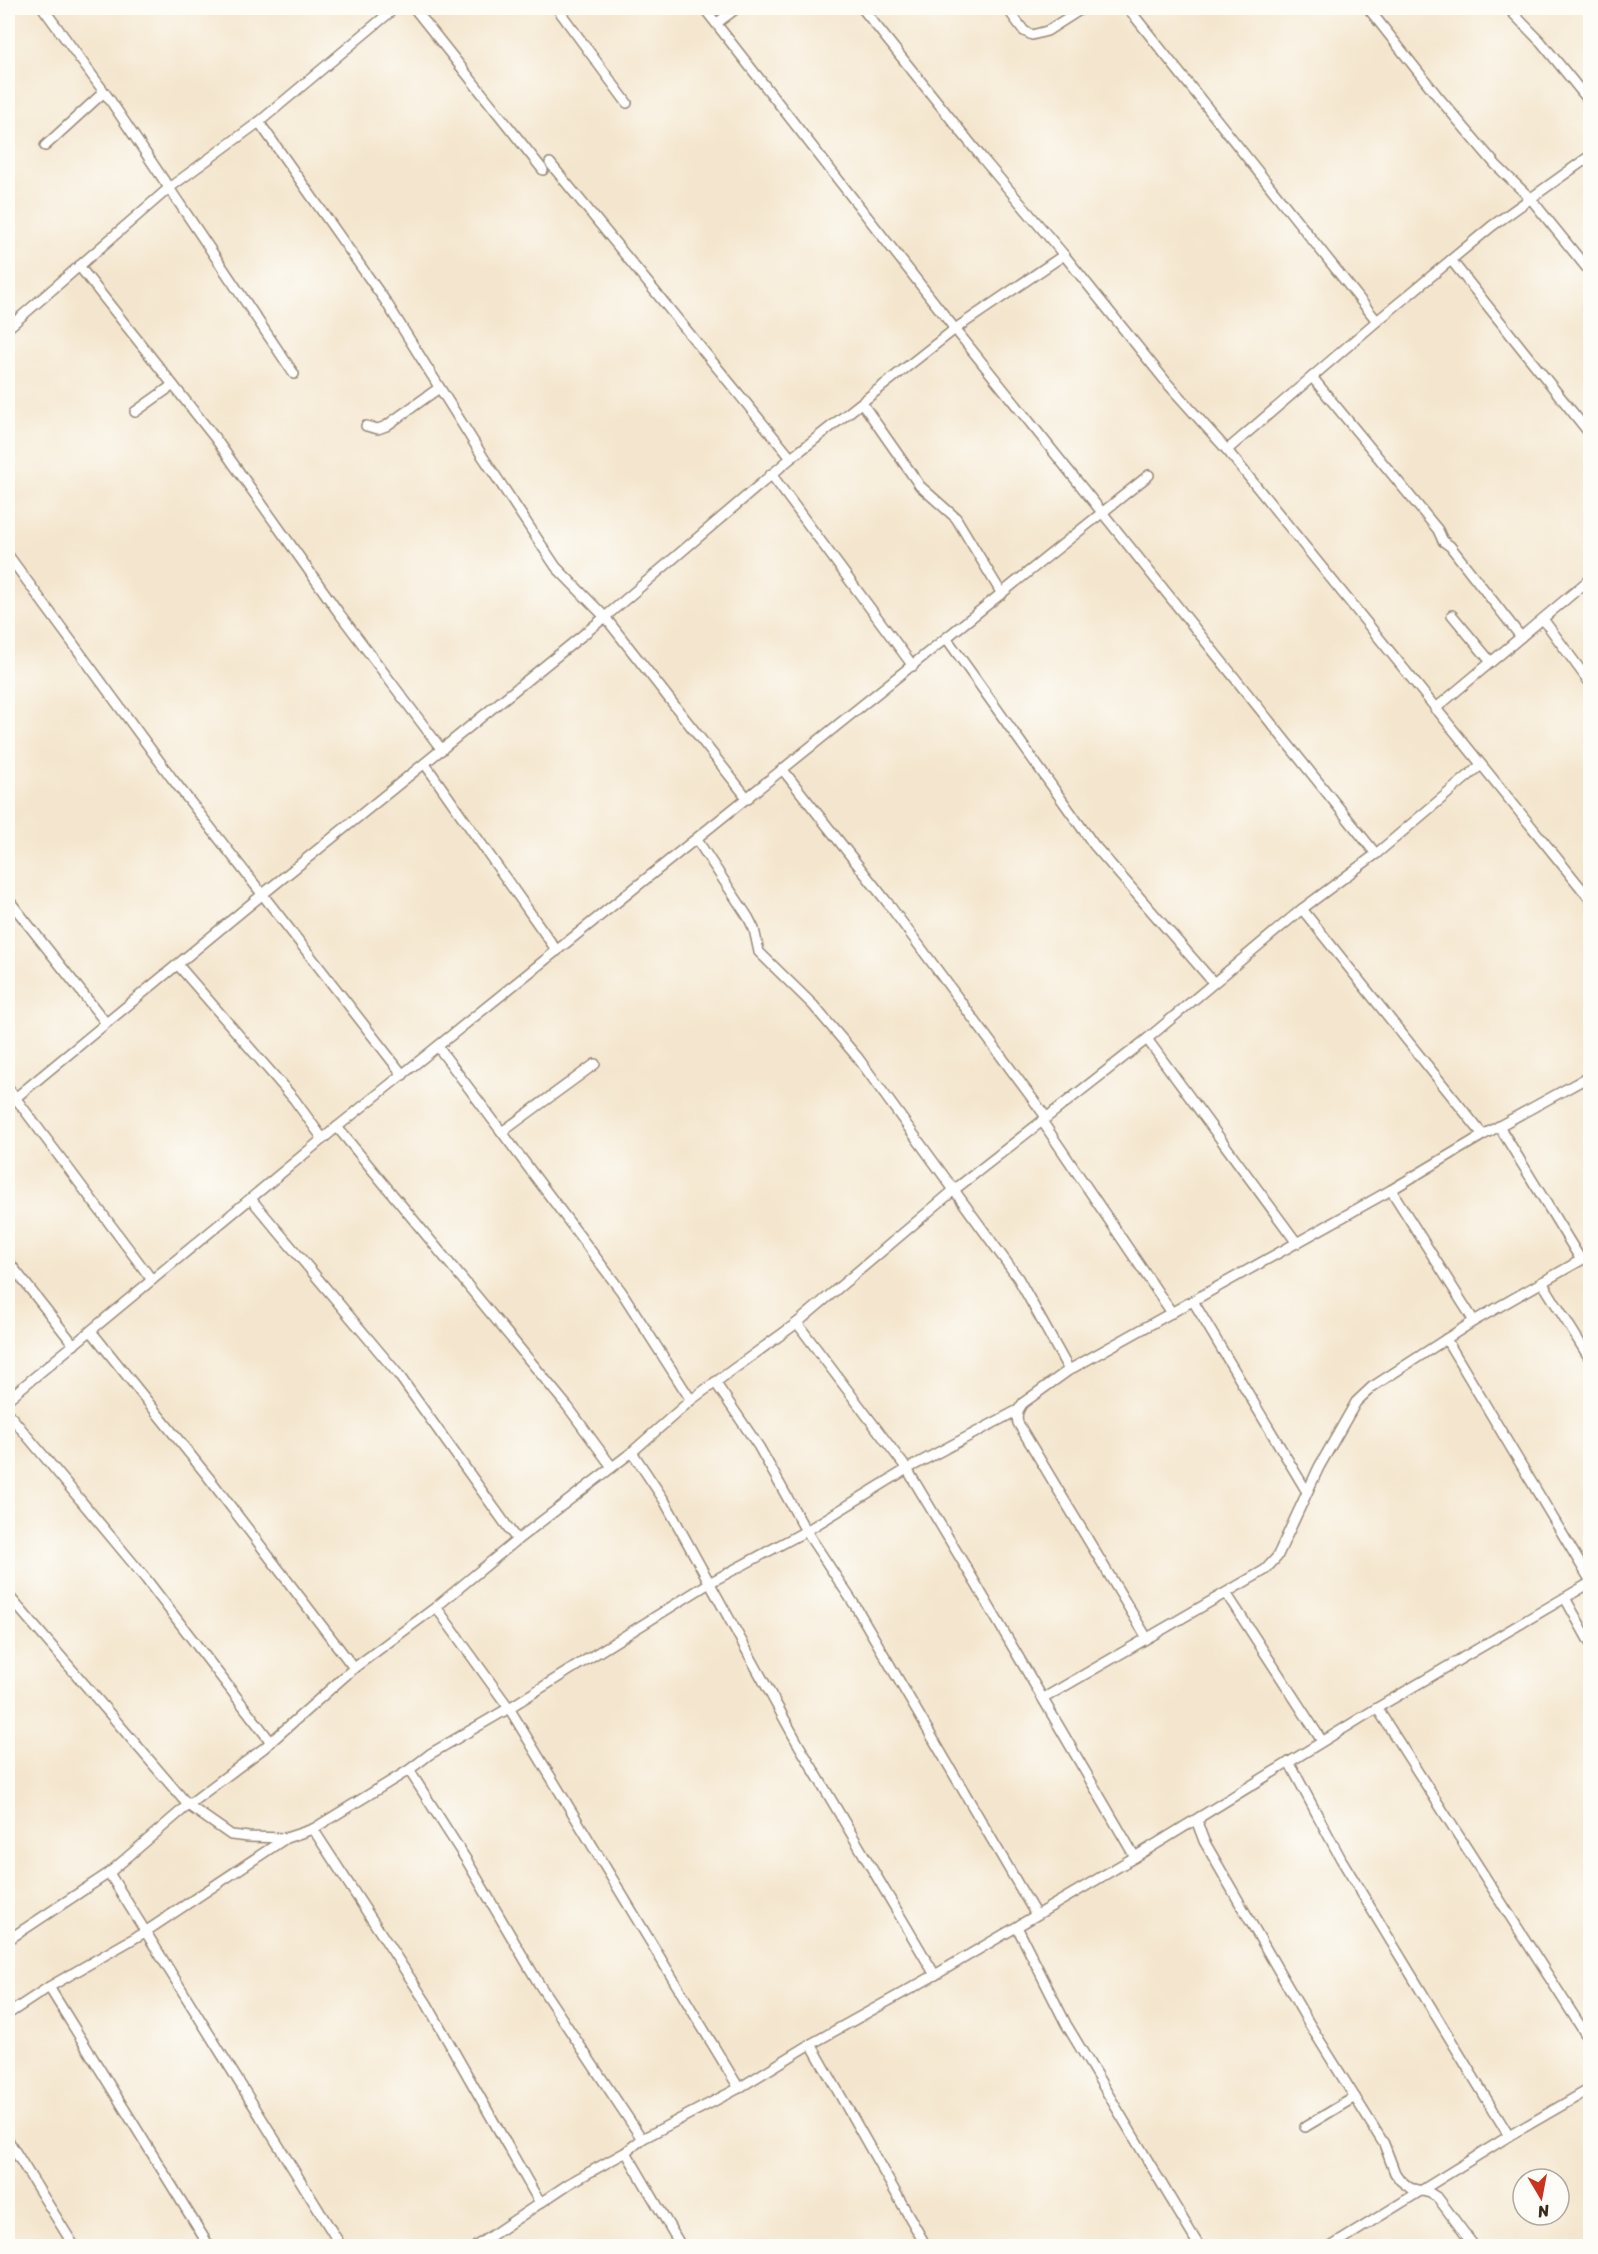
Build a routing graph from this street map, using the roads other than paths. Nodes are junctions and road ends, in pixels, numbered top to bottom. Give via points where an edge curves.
1 (43, 8) edge
2 (395, 8) edge
3 (414, 8) edge
4 (557, 8) edge
5 (704, 8) edge
6 (737, 8) edge
7 (862, 8) edge
8 (1007, 8) edge
9 (1083, 8) edge
10 (1128, 8) edge
11 (1368, 8) edge
12 (1508, 8) edge
13 (717, 23) junction
14 (104, 92) junction
15 (1590, 102) edge
16 (627, 103) dead end
17 (259, 122) junction
18 (45, 146) dead end
19 (1590, 156) edge
20 (169, 188) junction
21 (1531, 199) junction
22 (1064, 255) junction
23 (1451, 260) junction
24 (79, 266) junction
25 (1590, 272) edge
26 (1377, 321) junction
27 (8, 328) edge
28 (955, 329) junction
29 (294, 374) dead end
30 (1312, 377) junction
31 (173, 385) junction
32 (439, 388) junction
33 (862, 403) junction
34 (135, 412) dead end
35 (366, 426) dead end
36 (1590, 434) edge
37 (1227, 450) junction
38 (791, 458) junction
39 (771, 474) junction
40 (1149, 475) dead end
41 (1101, 512) junction
42 (8, 555) edge
43 (1590, 579) edge
44 (1002, 594) junction
45 (1452, 615) dead end
46 (605, 617) junction
47 (1543, 619) junction
48 (1521, 638) junction
49 (948, 639) junction
50 (1491, 662) junction
51 (914, 666) junction
52 (1590, 683) edge
53 (1436, 709) junction
54 (442, 750) junction
55 (424, 764) junction
56 (1481, 765) junction
57 (783, 770) junction
58 (748, 799) junction
59 (697, 840) junction
60 (1376, 854) junction
61 (262, 894) junction
62 (8, 898) edge
63 (1590, 899) edge
64 (1302, 909) junction
65 (557, 951) junction
66 (178, 964) junction
67 (1213, 982) junction
68 (106, 1023) junction
69 (1147, 1039) junction
70 (438, 1047) junction
71 (595, 1064) dead end
72 (403, 1075) junction
73 (1590, 1076) edge
74 (8, 1088) edge
75 (11, 1101) edge
76 (1044, 1119) junction
77 (1499, 1126) junction
78 (338, 1127) junction
79 (502, 1132) junction
80 (1483, 1135) junction
81 (323, 1139) junction
82 (954, 1190) junction
83 (1391, 1190) junction
84 (250, 1199) junction
85 (1297, 1243) junction
86 (1590, 1255) edge
87 (1581, 1260) junction
88 (8, 1261) edge
89 (152, 1280) junction
90 (1542, 1282) junction
91 (1193, 1301) junction
92 (1172, 1313) junction
93 (1474, 1321) junction
94 (797, 1323) junction
95 (91, 1331) junction
96 (1446, 1339) junction
97 (74, 1346) junction
98 (1590, 1359) edge
99 (1069, 1370) junction
100 (715, 1382) junction
101 (8, 1399) edge
102 (691, 1400) junction
103 (1018, 1410) junction
104 (8, 1413) edge
105 (632, 1452) junction
106 (612, 1467) junction
107 (907, 1469) junction
108 (1307, 1492) junction
109 (806, 1531) junction
110 (517, 1540) junction
111 (1590, 1581) edge
112 (711, 1582) junction
113 (1226, 1593) junction
114 (8, 1595) edge
115 (1565, 1598) junction
116 (436, 1607) junction
117 (1147, 1638) junction
118 (1590, 1643) edge
119 (354, 1668) junction
120 (1044, 1698) junction
121 (509, 1708) junction
122 (1377, 1708) junction
123 (271, 1742) junction
124 (1322, 1742) junction
125 (1289, 1762) junction
126 (409, 1770) junction
127 (188, 1804) junction
128 (1200, 1817) junction
129 (313, 1829) junction
130 (286, 1838) junction
131 (1135, 1857) junction
132 (108, 1874) junction
133 (1036, 1915) junction
134 (1017, 1927) junction
135 (145, 1932) junction
136 (8, 1938) edge
137 (935, 1975) junction
138 (49, 1987) junction
139 (8, 2014) edge
140 (1590, 2042) edge
141 (811, 2044) junction
142 (740, 2088) junction
143 (1590, 2089) edge
144 (1355, 2097) junction
145 (1305, 2127) dead end
146 (1509, 2136) junction
147 (642, 2139) junction
148 (8, 2140) edge
149 (626, 2151) junction
150 (1421, 2191) junction
151 (540, 2203) junction
152 (74, 2247) edge
153 (209, 2247) edge
154 (341, 2247) edge
155 (476, 2247) edge
156 (681, 2247) edge
157 (926, 2247) edge
158 (1199, 2247) edge
159 (1332, 2247) edge
160 (1474, 2247) edge

1 - 14 street
2 - 17 street
3 - 38 street
4 - 16 street
5 - 13 street
6 - 13 street
7 - 22 street
8 - 9 street via 1024,31 1032,35 1047,31
10 - 26 street
11 - 21 street via 1496,165
12 - 15 street
13 - 28 street
14 - 18 street
14 - 20 street
17 - 20 street
17 - 32 street via 386,302
19 - 21 street
20 - 24 street
20 - 29 street
21 - 23 street
21 - 25 street
22 - 28 street
22 - 37 street
23 - 26 street
23 - 36 street
24 - 27 street
24 - 31 street
26 - 30 street
28 - 33 street
28 - 41 street
30 - 37 street
30 - 48 street
31 - 34 street
31 - 54 street
32 - 35 street via 386,426
32 - 46 street via 556,567
33 - 38 street
33 - 44 street via 920,486 956,518
37 - 53 street
38 - 39 street
39 - 46 street
39 - 51 street
40 - 41 street
41 - 44 street
41 - 60 street
42 - 61 street
43 - 47 street
44 - 49 street
45 - 50 street
46 - 54 street
46 - 58 street
47 - 48 street
47 - 52 street
48 - 50 street
49 - 51 street
49 - 67 street via 1094,845
50 - 53 street
51 - 57 street
53 - 56 street
54 - 55 street
55 - 61 street
55 - 65 street
56 - 60 street
56 - 63 street
57 - 58 street
57 - 76 street via 900,920
58 - 59 street
59 - 65 street
59 - 82 street via 748,917 759,952 813,1005 858,1058
60 - 64 street
61 - 66 street
61 - 72 street
62 - 68 street
64 - 67 street
64 - 80 street
65 - 70 street
66 - 68 street
66 - 81 street
67 - 69 street
68 - 75 street
69 - 76 street
69 - 85 street
70 - 72 street
70 - 79 street
71 - 79 street
72 - 78 street
73 - 77 street
74 - 75 street
75 - 89 street
76 - 82 street
76 - 92 street
77 - 80 street
77 - 87 street
78 - 81 street
78 - 106 street via 568,1407
79 - 102 street via 621,1292
80 - 83 street
81 - 84 street
82 - 94 street
82 - 99 street via 1018,1278
83 - 85 street
83 - 93 street
84 - 89 street
84 - 110 street via 398,1374
85 - 91 street
86 - 87 street
87 - 90 street
88 - 97 street
89 - 95 street
90 - 93 street
90 - 98 street
91 - 92 street
91 - 108 street
92 - 99 street
93 - 96 street
94 - 100 street
94 - 107 street
95 - 97 street
95 - 119 street
96 - 108 street via 1372,1387 1356,1402
96 - 111 street
97 - 101 street
99 - 103 street
100 - 102 street
100 - 109 street via 759,1447
102 - 105 street
103 - 107 street
103 - 117 street via 1018,1423
104 - 123 street via 146,1579
105 - 106 street
105 - 112 street
106 - 110 street
107 - 109 street
107 - 120 street
108 - 113 street via 1277,1557 1264,1570
109 - 112 street
109 - 133 street via 856,1607
110 - 116 street
111 - 115 street
112 - 121 street
112 - 137 street via 792,1732
113 - 117 street
113 - 124 street
114 - 127 street
115 - 118 street
115 - 122 street
116 - 119 street
116 - 121 street
117 - 120 street
119 - 123 street
120 - 131 street
121 - 126 street
121 - 142 street
122 - 124 street
122 - 140 street
123 - 127 street
124 - 125 street
125 - 128 street
125 - 146 street via 1341,1858
126 - 129 street
126 - 147 street via 539,1984
127 - 130 street via 231,1834
127 - 132 street
128 - 131 street
128 - 144 street via 1198,1825 1204,1841
129 - 130 street
129 - 151 street via 428,2004
130 - 135 street
131 - 133 street
132 - 135 street
132 - 136 street
133 - 134 street
134 - 137 street
134 - 158 street via 1066,2024
135 - 138 street
135 - 154 street
137 - 141 street
138 - 139 street
138 - 153 street
141 - 142 street
141 - 157 street
142 - 147 street
143 - 146 street
144 - 145 street
144 - 150 street via 1384,2144 1400,2180
146 - 150 street
147 - 149 street
148 - 152 street
149 - 151 street
149 - 156 street
150 - 159 street
150 - 160 street via 1438,2198
151 - 155 street

